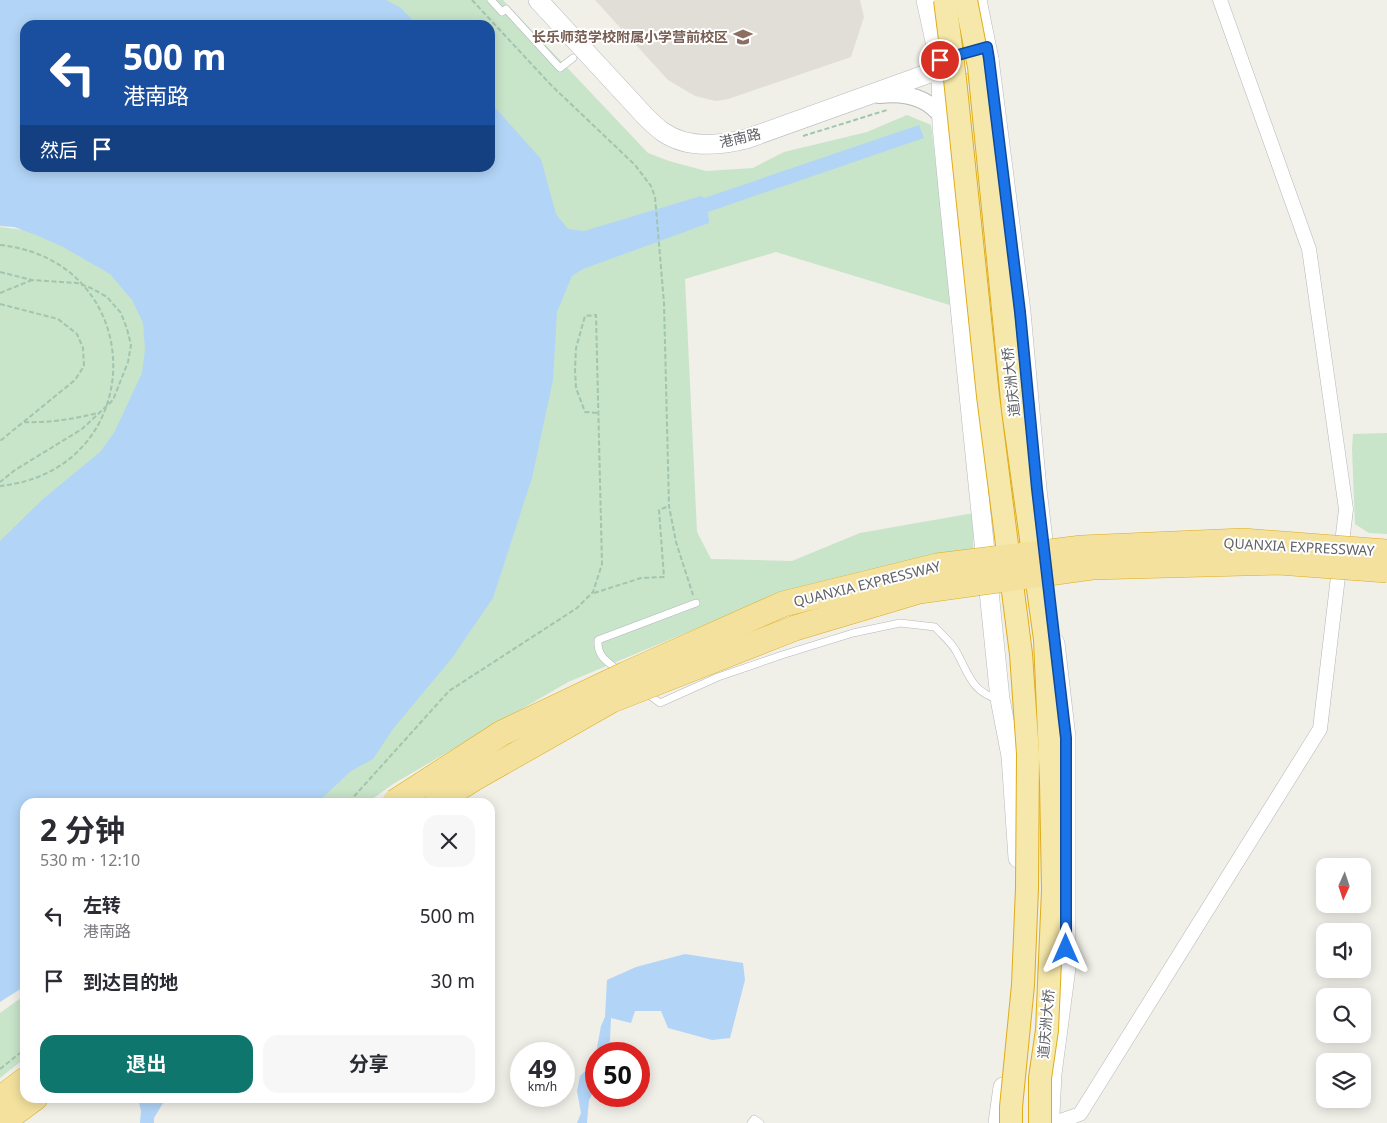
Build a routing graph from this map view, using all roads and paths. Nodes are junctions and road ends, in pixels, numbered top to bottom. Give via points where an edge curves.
1 (472, 0) edge
2 (491, 0) edge
3 (538, 0) edge
4 (553, 0) edge
5 (926, 0) edge
6 (944, 0) edge
7 (966, 0) edge
8 (977, 0) edge
9 (1220, 0) edge
10 (491, 20) edge
11 (495, 25) edge
12 (988, 53) junction
13 (573, 58) dead end
14 (941, 65) junction
15 (866, 96) junction
16 (890, 108) dead end
17 (942, 117) junction
18 (796, 138) dead end
19 (0, 245) edge
20 (0, 272) edge
21 (32, 280) junction
22 (0, 293) edge
23 (0, 304) edge
24 (100, 412) junction
25 (598, 413) junction
26 (24, 422) junction
27 (0, 441) edge
28 (0, 484) edge
29 (669, 506) junction
30 (1387, 552) edge
31 (1387, 570) edge
32 (591, 594) junction
33 (696, 603) joint
34 (1000, 699) junction
35 (353, 798) edge
36 (401, 798) edge
37 (443, 798) edge
38 (20, 1054) edge
39 (0, 1069) edge
40 (20, 1084) edge
41 (0, 1099) edge
42 (28, 1103) edge
43 (2, 1123) edge
44 (751, 1123) edge
45 (760, 1123) edge
46 (998, 1123) edge
47 (1011, 1123) edge
48 (1040, 1123) edge
49 (1050, 1123) edge
50 (1054, 1123) edge

1 - 10 path
2 - 13 lane via 502,12 506,9 560,68
3 - 15 main road, 港南路 via 645,116 664,133 690,144 722,145 746,140
4 - 14 main road, 港南路 via 654,110 690,134 744,130
5 - 14 main road
6 - 47 highway, 道庆洲大桥, bridge via 956,79 988,396 1021,654 1028,754 1023,985
7 - 48 highway, 道庆洲大桥, bridge via 979,67 1013,410 1045,639 1053,890 1047,1030 1040,1078
8 - 12 main road
9 - 50 street via 1310,249 1346,509 1320,729 1080,1114
11 - 29 path via 551,85 635,165 651,186 657,204 664,303
12 - 14 main road, 港南路
12 - 49 main road via 1066,738 1066,968 1052,1074
14 - 15 main road, 港南路
14 - 17 main road
15 - 17 street via 911,96 934,106
16 - 18 path
17 - 34 main road
19 - 28 path, bridge via 38,253 57,263 89,292 109,330 114,373 103,415 79,451 43,475 23,482
20 - 21 path
21 - 22 path
21 - 24 path via 76,283 92,288 107,297 121,313 131,345 128,362 113,400
23 - 26 path via 58,319 77,334 83,348 84,366 74,380
24 - 26 path via 67,420
24 - 28 path via 67,439 26,463
25 - 25 path via 596,315 585,316 576,348 575,368 576,388 585,412
25 - 32 path via 602,564
26 - 27 path
29 - 32 path via 659,510 664,577 641,578
29 - 33 path via 676,542
30 - 36 highway, QUANXIA EXPRESSWAY, bridge via 1243,541 1082,548 938,566 783,604 502,733
31 - 37 highway, QUANXIA EXPRESSWAY, bridge via 1278,562 1092,567 919,591 795,628 612,700
32 - 35 path via 578,608 449,691
33 - 34 lane via 598,640 598,650 603,659 660,704 718,677 853,633 900,623 935,627 955,649 978,689 987,696
34 - 46 main road via 1011,756 1018,866 1016,977
38 - 39 path
40 - 41 highway
42 - 43 highway
44 - 45 lane via 754,1119

